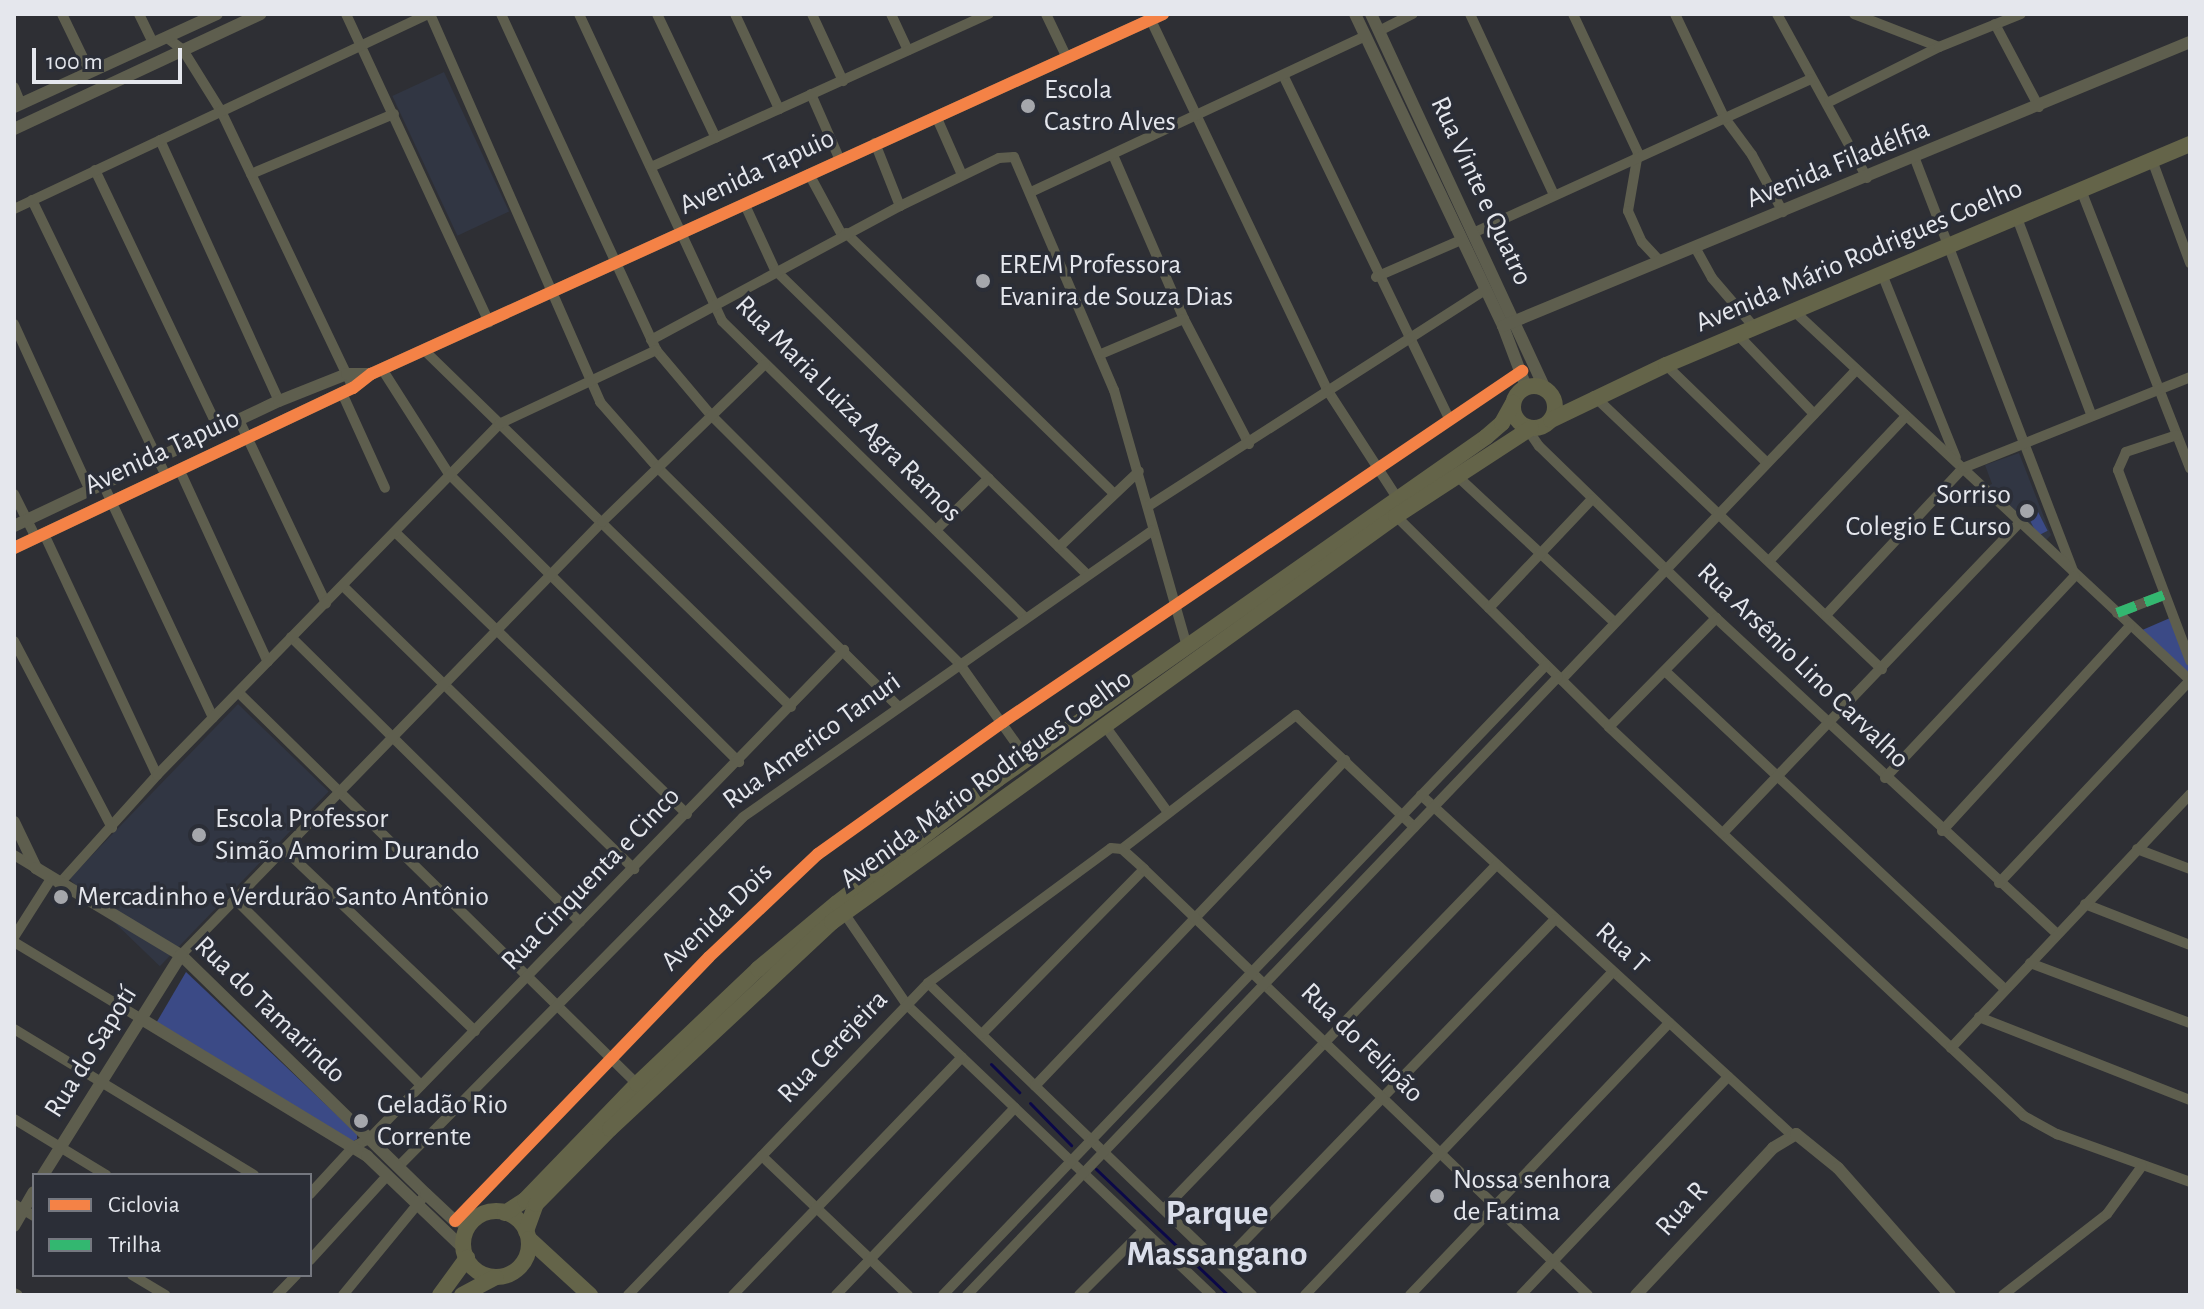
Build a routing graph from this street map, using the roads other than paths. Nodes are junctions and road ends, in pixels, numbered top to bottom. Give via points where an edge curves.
1 (62, 14) edge
2 (139, 14) edge
3 (217, 14) edge
4 (261, 14) edge
5 (346, 14) edge
6 (429, 14) edge
7 (501, 14) edge
8 (579, 14) edge
9 (657, 14) edge
10 (735, 14) edge
11 (812, 14) edge
12 (891, 14) edge
13 (989, 14) edge
14 (1046, 14) edge
15 (1355, 14) edge
16 (1371, 14) edge
17 (1413, 14) edge
18 (1470, 14) edge
19 (1573, 14) edge
20 (1675, 14) edge
21 (1777, 14) edge
22 (1854, 14) edge
23 (2021, 14) edge
24 (1154, 16) edge
25 (970, 18) edge
26 (1995, 24) junction
27 (1379, 31) junction
28 (166, 37) junction
29 (1364, 37) junction
30 (2190, 42) edge
31 (153, 43) junction
32 (360, 46) junction
33 (1939, 47) junction
34 (183, 50) junction
35 (908, 50) junction
36 (1066, 56) junction
37 (90, 72) junction
38 (1284, 77) junction
39 (1811, 79) junction
40 (843, 81) junction
41 (14, 87) edge
42 (54, 88) junction
43 (811, 94) junction
44 (1829, 102) junction
45 (18, 105) edge
46 (63, 107) junction
47 (2039, 107) junction
48 (779, 109) junction
49 (221, 111) junction
50 (394, 114) junction
51 (936, 116) junction
52 (1195, 117) junction
53 (1724, 117) junction
54 (14, 129) edge
55 (716, 138) junction
56 (160, 140) junction
57 (875, 143) junction
58 (2190, 144) edge
59 (1638, 153) junction
60 (1113, 155) junction
61 (1915, 159) junction
62 (840, 160) junction
63 (2152, 160) junction
64 (651, 167) junction
65 (95, 170) junction
66 (251, 174) junction
67 (809, 174) junction
68 (962, 175) junction
69 (1867, 178) junction
70 (2081, 190) junction
71 (1031, 192) junction
72 (1553, 193) junction
73 (32, 200) junction
74 (745, 205) junction
75 (900, 206) junction
76 (14, 209) edge
77 (1783, 212) junction
78 (2017, 218) junction
79 (1473, 233) junction
80 (844, 234) junction
81 (679, 235) junction
82 (1461, 240) junction
83 (1952, 248) junction
84 (1696, 249) junction
85 (1660, 261) junction
86 (619, 263) junction
87 (2190, 263) edge
88 (775, 270) junction
89 (1882, 274) junction
90 (1376, 277) junction
91 (1486, 289) junction
92 (552, 293) junction
93 (711, 306) junction
94 (1794, 311) junction
95 (1184, 319) junction
96 (1516, 320) junction
97 (489, 322) junction
98 (14, 324) edge
99 (1503, 326) junction
100 (1754, 327) junction
101 (1737, 334) junction
102 (1408, 338) junction
103 (653, 345) junction
104 (424, 350) junction
105 (1101, 354) junction
106 (765, 364) junction
107 (1666, 365) junction
108 (1855, 371) junction
109 (377, 372) junction
110 (347, 374) junction
111 (2190, 377) edge
112 (1524, 379) junction
113 (589, 380) junction
114 (1326, 388) junction
115 (2159, 388) junction
116 (1545, 389) junction
117 (348, 391) junction
118 (1594, 396) junction
119 (279, 401) junction
120 (1513, 403) junction
121 (1814, 414) junction
122 (2091, 414) junction
123 (711, 415) junction
124 (1905, 417) junction
125 (1449, 419) junction
126 (239, 420) junction
127 (1551, 420) junction
128 (499, 424) junction
129 (1528, 428) junction
130 (219, 430) junction
131 (2177, 435) junction
132 (248, 438) junction
133 (2023, 441) junction
134 (1249, 444) junction
135 (158, 459) junction
136 (1767, 463) junction
137 (1960, 464) junction
138 (1377, 466) junction
139 (658, 468) junction
140 (2190, 468) edge
141 (180, 471) junction
142 (1139, 471) junction
143 (449, 474) junction
144 (1456, 475) junction
145 (166, 476) junction
146 (989, 478) junction
147 (104, 486) junction
148 (385, 488) dead end
149 (90, 491) junction
150 (14, 494) edge
151 (1114, 494) junction
152 (1396, 496) junction
153 (1592, 499) junction
154 (112, 502) junction
155 (1150, 505) junction
156 (1718, 515) junction
157 (1396, 516) junction
158 (602, 522) junction
159 (20, 523) edge
160 (2019, 523) junction
161 (936, 530) junction
162 (1153, 530) junction
163 (395, 532) junction
164 (40, 536) junction
165 (1059, 547) junction
166 (14, 548) edge
167 (1541, 553) junction
168 (1769, 561) junction
169 (1667, 567) junction
170 (1087, 575) junction
171 (551, 576) junction
172 (2075, 576) junction
173 (344, 587) junction
174 (2164, 595) junction
175 (326, 603) junction
176 (1489, 608) junction
177 (1173, 609) junction
178 (2117, 613) junction
179 (1826, 615) junction
180 (1025, 618) junction
181 (1716, 618) junction
182 (1615, 623) junction
183 (2130, 626) junction
184 (497, 630) junction
185 (291, 637) junction
186 (14, 641) edge
187 (1187, 646) junction
188 (844, 650) junction
189 (2190, 661) edge
190 (268, 662) junction
191 (959, 663) junction
192 (1546, 665) junction
193 (1882, 669) junction
194 (1665, 671) junction
195 (1559, 678) junction
196 (2190, 680) edge
197 (444, 684) junction
198 (239, 693) junction
199 (791, 707) junction
200 (899, 707) junction
201 (213, 718) junction
202 (1003, 722) junction
203 (1828, 722) junction
204 (1105, 726) junction
205 (1609, 727) junction
206 (392, 737) junction
207 (1027, 759) junction
208 (1345, 760) junction
209 (739, 762) junction
210 (157, 775) junction
211 (1776, 776) junction
212 (1885, 778) junction
213 (339, 794) junction
214 (2190, 794) edge
215 (1421, 795) junction
216 (1433, 808) junction
217 (1167, 811) junction
218 (687, 814) junction
219 (1402, 814) junction
220 (14, 822) edge
221 (1414, 827) junction
222 (112, 828) junction
223 (1942, 831) junction
224 (1723, 833) junction
225 (284, 849) junction
226 (1122, 849) junction
227 (2137, 849) junction
228 (14, 855) edge
229 (1496, 865) junction
230 (36, 868) junction
231 (634, 869) junction
232 (1144, 869) junction
233 (2190, 869) edge
234 (55, 881) junction
235 (1999, 883) junction
236 (235, 899) junction
237 (2085, 904) junction
238 (844, 913) junction
239 (1195, 917) junction
240 (1555, 919) junction
241 (580, 922) junction
242 (2056, 933) junction
243 (14, 940) edge
244 (2190, 945) edge
245 (181, 955) junction
246 (2030, 963) junction
247 (1253, 971) junction
248 (1613, 972) junction
249 (529, 977) junction
250 (928, 983) junction
251 (1266, 984) junction
252 (2004, 988) junction
253 (907, 1005) junction
254 (557, 1006) junction
255 (1979, 1017) junction
256 (140, 1018) junction
257 (1669, 1023) junction
258 (2190, 1023) edge
259 (14, 1029) edge
260 (475, 1031) junction
261 (982, 1034) junction
262 (1326, 1041) junction
263 (1951, 1048) junction
264 (962, 1057) junction
265 (612, 1060) junction
266 (1728, 1077) junction
267 (98, 1083) junction
268 (637, 1084) junction
269 (421, 1085) junction
270 (1035, 1086) junction
271 (1384, 1097) junction
272 (2190, 1100) edge
273 (1015, 1108) junction
274 (14, 1119) edge
275 (1792, 1135) junction
276 (369, 1139) junction
277 (1093, 1142) junction
278 (59, 1147) junction
279 (353, 1147) junction
280 (1441, 1152) junction
281 (1105, 1153) junction
282 (762, 1156) junction
283 (1073, 1163) junction
284 (2142, 1166) junction
285 (393, 1171) junction
286 (44, 1173) edge
287 (103, 1173) edge
288 (251, 1173) edge
289 (1085, 1175) junction
290 (2190, 1182) edge
291 (312, 1192) edge
292 (421, 1199) junction
293 (1496, 1205) junction
294 (817, 1207) junction
295 (1164, 1209) junction
296 (24, 1210) edge
297 (505, 1213) junction
298 (463, 1222) junction
299 (14, 1226) edge
300 (1143, 1231) junction
301 (528, 1235) junction
302 (466, 1254) junction
303 (312, 1258) edge
304 (871, 1258) junction
305 (1553, 1261) junction
306 (1221, 1265) junction
307 (135, 1277) edge
308 (294, 1277) edge
309 (496, 1277) junction
310 (1202, 1292) edge
311 (165, 1295) edge
312 (277, 1295) edge
313 (343, 1295) edge
314 (440, 1295) edge
315 (462, 1295) edge
316 (590, 1295) edge
317 (628, 1295) edge
318 (733, 1295) edge
319 (836, 1295) edge
320 (908, 1295) edge
321 (943, 1295) edge
322 (967, 1295) edge
323 (1079, 1295) edge
324 (1252, 1295) edge
325 (1305, 1295) edge
326 (1410, 1295) edge
327 (1521, 1295) edge
328 (1588, 1295) edge
329 (1636, 1295) edge
330 (1950, 1295) edge
331 (2003, 1295) edge

1 - 37 street
2 - 31 street
3 - 28 street
4 - 34 street
5 - 32 street
6 - 32 street
6 - 92 street
7 - 86 street
8 - 64 street, Rua Maria Luiza Agra Ramos
9 - 55 street
10 - 48 street
11 - 40 street
12 - 35 street
13 - 25 street
14 - 36 street
15 - 29 street, Rua Vinte e Quatro
16 - 27 street, Rua Vinte e Quatro
17 - 27 street
18 - 72 street
19 - 59 street
20 - 53 street
21 - 39 street
22 - 33 street
23 - 26 street
24 - 36 street, Avenida Tapuio
24 - 52 street
25 - 35 street
26 - 33 street
26 - 47 street
27 - 79 street, Rua Vinte e Quatro
28 - 31 street
28 - 34 street
29 - 38 street
29 - 82 street, Rua Vinte e Quatro
30 - 47 street, Avenida Filadélfia
31 - 37 street
32 - 49 street
32 - 50 street
33 - 44 street
34 - 46 street
34 - 49 street
35 - 40 street
36 - 51 street, Avenida Tapuio
37 - 42 street
38 - 52 street
38 - 90 street
39 - 44 street
39 - 53 street
40 - 43 street
41 - 45 street
42 - 45 street
42 - 46 street
43 - 48 street
43 - 62 street
44 - 69 street
46 - 54 street
47 - 61 street, Avenida Filadélfia
48 - 55 street
49 - 56 street
49 - 66 street
50 - 66 street
50 - 97 street
51 - 57 street, Avenida Tapuio
51 - 68 street
52 - 60 street
52 - 114 street
53 - 59 street
53 - 77 street
55 - 64 street
56 - 65 street
56 - 119 street
57 - 62 street, Avenida Tapuio
57 - 75 street
58 - 63 main road, Avenida Mário Rodrigues Coelho
59 - 72 street
59 - 85 street via 1628,211 1642,242
60 - 71 street
60 - 95 street
61 - 69 street, Avenida Filadélfia
61 - 83 street
62 - 67 street, Avenida Tapuio
63 - 70 main road, Avenida Mário Rodrigues Coelho
63 - 87 street
64 - 81 street, Rua Maria Luiza Agra Ramos
65 - 73 street
65 - 130 street
66 - 110 street
67 - 74 street, Avenida Tapuio
67 - 80 street
68 - 71 street via 1010,156
68 - 75 street
69 - 77 street, Avenida Filadélfia
70 - 78 main road, Avenida Mário Rodrigues Coelho
70 - 115 street
71 - 105 street
72 - 79 street
73 - 76 street
73 - 135 street
74 - 81 street, Avenida Tapuio
74 - 88 street
75 - 80 street
77 - 84 street, Avenida Filadélfia
78 - 83 main road, Avenida Mário Rodrigues Coelho
78 - 122 street
79 - 96 street, Rua Vinte e Quatro
80 - 88 street
80 - 151 street
81 - 86 street, Avenida Tapuio
81 - 93 street, Rua Maria Luiza Agra Ramos
82 - 90 street
82 - 91 street, Rua Vinte e Quatro
83 - 89 main road, Avenida Mário Rodrigues Coelho
83 - 133 street
84 - 85 street, Avenida Filadélfia
84 - 100 street via 1712,278
85 - 96 street, Avenida Filadélfia
86 - 92 street, Avenida Tapuio
86 - 103 street
88 - 93 street
88 - 146 street
89 - 94 main road, Avenida Mário Rodrigues Coelho
89 - 137 street
90 - 102 street
91 - 99 street, Rua Vinte e Quatro
91 - 102 street
92 - 97 street, Avenida Tapuio
92 - 113 street
93 - 103 street
93 - 106 street, Rua Maria Luiza Agra Ramos
94 - 100 main road, Avenida Mário Rodrigues Coelho
94 - 108 street
95 - 105 street
95 - 134 street
96 - 99 street, Avenida Filadélfia
96 - 116 street, Rua Vinte e Quatro
97 - 104 street, Avenida Tapuio
98 - 149 street
99 - 112 street, Rua Vinte e Quatro
100 - 101 main road, Avenida Mário Rodrigues Coelho
101 - 107 main road, Avenida Mário Rodrigues Coelho
101 - 121 street
102 - 114 street
102 - 125 street
103 - 113 street
103 - 123 street
104 - 109 street, Avenida Tapuio
104 - 128 street
105 - 142 street
106 - 123 street
106 - 161 street, Rua Maria Luiza Agra Ramos
107 - 118 main road, Avenida Mário Rodrigues Coelho
107 - 136 street
108 - 121 street
108 - 124 street
109 - 110 street, Avenida Tapuio
109 - 117 street, Avenida Tapuio
109 - 143 street
110 - 117 street
110 - 119 street, Avenida Tapuio
111 - 115 street
112 - 116 main road
112 - 120 main road
112 - 125 street, Avenida Dois
113 - 128 street
113 - 139 street via 615,423
114 - 134 street
114 - 138 street
115 - 122 street
115 - 131 street
116 - 127 main road via 1554,399
117 - 132 street, Avenida Tapuio
117 - 148 street
118 - 127 main road, Avenida Mário Rodrigues Coelho
118 - 156 street
119 - 126 street, Avenida Tapuio
120 - 129 main road via 1514,414
120 - 152 main road, Avenida Mário Rodrigues Coelho via 1496,430
121 - 136 street
122 - 133 street
123 - 139 street
123 - 191 street
124 - 137 street
124 - 168 street
125 - 138 street, Avenida Dois
126 - 130 street, Avenida Tapuio
126 - 132 street
127 - 129 main road
128 - 143 street
128 - 158 street
129 - 144 main road, Avenida Mário Rodrigues Coelho
129 - 153 street, Rua Arsênio Lino Carvalho
130 - 135 street, Avenida Tapuio
131 - 140 street
131 - 174 street via 2126,452 2118,465
132 - 141 street, Avenida Tapuio
132 - 175 street
133 - 137 street
133 - 172 street
134 - 155 street
135 - 145 street
135 - 147 street, Avenida Tapuio
136 - 156 street
137 - 160 street
137 - 179 street
138 - 152 street
138 - 177 street, Avenida Dois
139 - 158 street
139 - 188 street
141 - 145 street, Avenida Tapuio
141 - 190 street
142 - 151 street
142 - 155 street
143 - 163 street
143 - 171 street
144 - 157 main road, Avenida Mário Rodrigues Coelho
144 - 167 street
145 - 154 street, Avenida Tapuio
146 - 161 street
146 - 165 street
147 - 149 street, Avenida Tapuio
147 - 154 street
149 - 159 street, Avenida Tapuio
150 - 159 street
151 - 165 street
152 - 187 main road, Avenida Mário Rodrigues Coelho
153 - 167 street
153 - 169 street, Rua Arsênio Lino Carvalho
154 - 164 street, Avenida Tapuio
154 - 201 street
155 - 162 street
156 - 168 street
156 - 169 street
157 - 176 street
157 - 204 main road, Avenida Mário Rodrigues Coelho
158 - 171 street
158 - 199 street
159 - 164 street
160 - 172 street
160 - 193 street
161 - 180 street, Rua Maria Luiza Agra Ramos
162 - 170 street, Rua Americo Tanuri
162 - 177 street
163 - 173 street
163 - 184 street
164 - 166 street, Avenida Tapuio
164 - 210 street
165 - 170 street
167 - 176 street
167 - 182 street
168 - 179 street
169 - 181 street, Rua Arsênio Lino Carvalho
169 - 182 street
170 - 180 street, Rua Americo Tanuri
171 - 184 street
171 - 209 street
172 - 178 street
172 - 212 street
173 - 175 street
173 - 197 street
174 - 178 street
174 - 189 street
175 - 185 street
176 - 192 street
177 - 187 street
177 - 202 street, Avenida Dois
178 - 183 street
179 - 193 street
180 - 191 street, Rua Americo Tanuri
181 - 194 street
181 - 203 street, Rua Arsênio Lino Carvalho
182 - 195 street
183 - 196 street
183 - 223 street
184 - 197 street
184 - 218 street
185 - 190 street
185 - 206 street
186 - 222 street
187 - 207 main road, Avenida Mário Rodrigues Coelho
188 - 199 street, Rua Cinquenta e Cinco
188 - 200 street
190 - 198 street
191 - 200 street, Rua Americo Tanuri
191 - 202 street
192 - 195 street
192 - 215 street
193 - 203 street
194 - 205 street
194 - 211 street
195 - 205 street
195 - 216 street
196 - 235 street
197 - 206 street
197 - 231 street
198 - 201 street
198 - 213 street
199 - 209 street, Rua Cinquenta e Cinco
200 - 254 street, Rua Americo Tanuri via 743,817
201 - 210 street
202 - 207 street
202 - 265 street, Avenida Dois via 797,872
203 - 211 street
203 - 212 street, Rua Arsênio Lino Carvalho
204 - 217 street
204 - 238 main road, Avenida Mário Rodrigues Coelho
205 - 224 street
206 - 213 street
206 - 241 street
207 - 268 main road, Avenida Mário Rodrigues Coelho via 794,938
208 - 217 street via 1303,720 1288,716
208 - 219 street
208 - 239 street
209 - 218 street, Rua Cinquenta e Cinco
210 - 222 street
211 - 224 street
211 - 252 street
212 - 223 street, Rua Arsênio Lino Carvalho
213 - 225 street
213 - 249 street
214 - 227 street
215 - 216 street, Rua T
215 - 219 street
216 - 221 street
216 - 229 street, Rua T
217 - 226 street
218 - 231 street, Rua Cinquenta e Cinco
219 - 221 street
219 - 247 street
220 - 230 street
221 - 251 street
222 - 234 street
223 - 235 street, Rua Arsênio Lino Carvalho
224 - 263 street
225 - 236 street
225 - 260 street
226 - 232 street, Rua do Felipão
226 - 250 street, Rua Cerejeira via 1095,856
227 - 233 street
227 - 237 street
228 - 230 street, Rua do Tamarindo
229 - 240 street, Rua T
229 - 262 street
230 - 234 street, Rua do Tamarindo
231 - 241 street, Rua Cinquenta e Cinco
232 - 239 street, Rua do Felipão
232 - 261 street
234 - 243 street
234 - 245 street, Rua do Tamarindo
235 - 242 street, Rua Arsênio Lino Carvalho
236 - 245 street
236 - 269 street
237 - 242 street
237 - 244 street
238 - 253 street
238 - 301 main road, Avenida Mário Rodrigues Coelho via 756,988 536,1204
239 - 247 street, Rua do Felipão
239 - 270 street
240 - 248 street, Rua T
240 - 271 street
241 - 249 street, Rua Cinquenta e Cinco
242 - 246 street
243 - 256 street
245 - 256 street, Rua do Sapotí
245 - 276 street, Rua do Tamarindo
246 - 252 street
246 - 258 street
247 - 251 street, Rua do Felipão
247 - 277 street
248 - 257 street, Rua T
248 - 280 street
249 - 254 street
249 - 260 street, Rua Cinquenta e Cinco
250 - 253 street, Rua Cerejeira
250 - 261 street
251 - 262 street, Rua do Felipão
251 - 281 street
252 - 255 street
253 - 264 street
253 - 282 street, Rua Cerejeira
254 - 265 street
254 - 285 street, Rua Americo Tanuri
255 - 263 street
255 - 272 street
256 - 267 street, Rua do Sapotí
256 - 279 street, Rua do Tamarindo
257 - 266 street, Rua T
257 - 293 street
259 - 267 street
260 - 269 street, Rua Cinquenta e Cinco
261 - 270 street
262 - 271 street, Rua do Felipão
262 - 295 street
263 - 284 street via 2037,1125
264 - 273 street
264 - 294 street
265 - 268 street
265 - 298 street, Avenida Dois
266 - 275 street, Rua T
266 - 305 street
267 - 278 street, Rua do Sapotí
267 - 288 street
268 - 297 main road, Avenida Mário Rodrigues Coelho via 525,1200
269 - 276 street, Rua Cinquenta e Cinco
270 - 277 street
271 - 280 street, Rua do Felipão
271 - 306 street
273 - 283 street
273 - 304 street
274 - 278 street
275 - 329 street, Rua R
275 - 330 street, Rua T via 1804,1136 1823,1152
276 - 279 street, Rua Cinquenta e Cinco
276 - 285 street, Rua do Tamarindo
277 - 281 street
277 - 283 street
278 - 286 street, Rua do Sapotí
278 - 287 street
279 - 285 street, Rua do Tamarindo
279 - 291 street
280 - 293 street, Rua do Felipão
280 - 325 street
281 - 289 street
281 - 295 street
282 - 294 street
282 - 317 street, Rua Cerejeira
283 - 289 street
283 - 321 street
284 - 290 street
284 - 331 street via 2107,1214
285 - 292 street, Rua do Tamarindo
285 - 303 street, Rua Americo Tanuri
289 - 300 street
289 - 322 street
292 - 298 street, Rua do Tamarindo
292 - 302 street, Rua do Tamarindo
292 - 313 street
293 - 305 street, Rua do Felipão
293 - 326 street
294 - 304 street
294 - 318 street
295 - 306 street
296 - 299 street
297 - 298 main road
297 - 301 main road
298 - 302 main road
300 - 310 street
300 - 323 street
301 - 309 main road via 521,1266
301 - 316 main road
302 - 309 main road via 479,1272
302 - 314 main road
304 - 319 street
304 - 320 street
305 - 327 street
305 - 328 street, Rua do Felipão
306 - 324 street
307 - 311 street
308 - 312 street
309 - 315 main road

